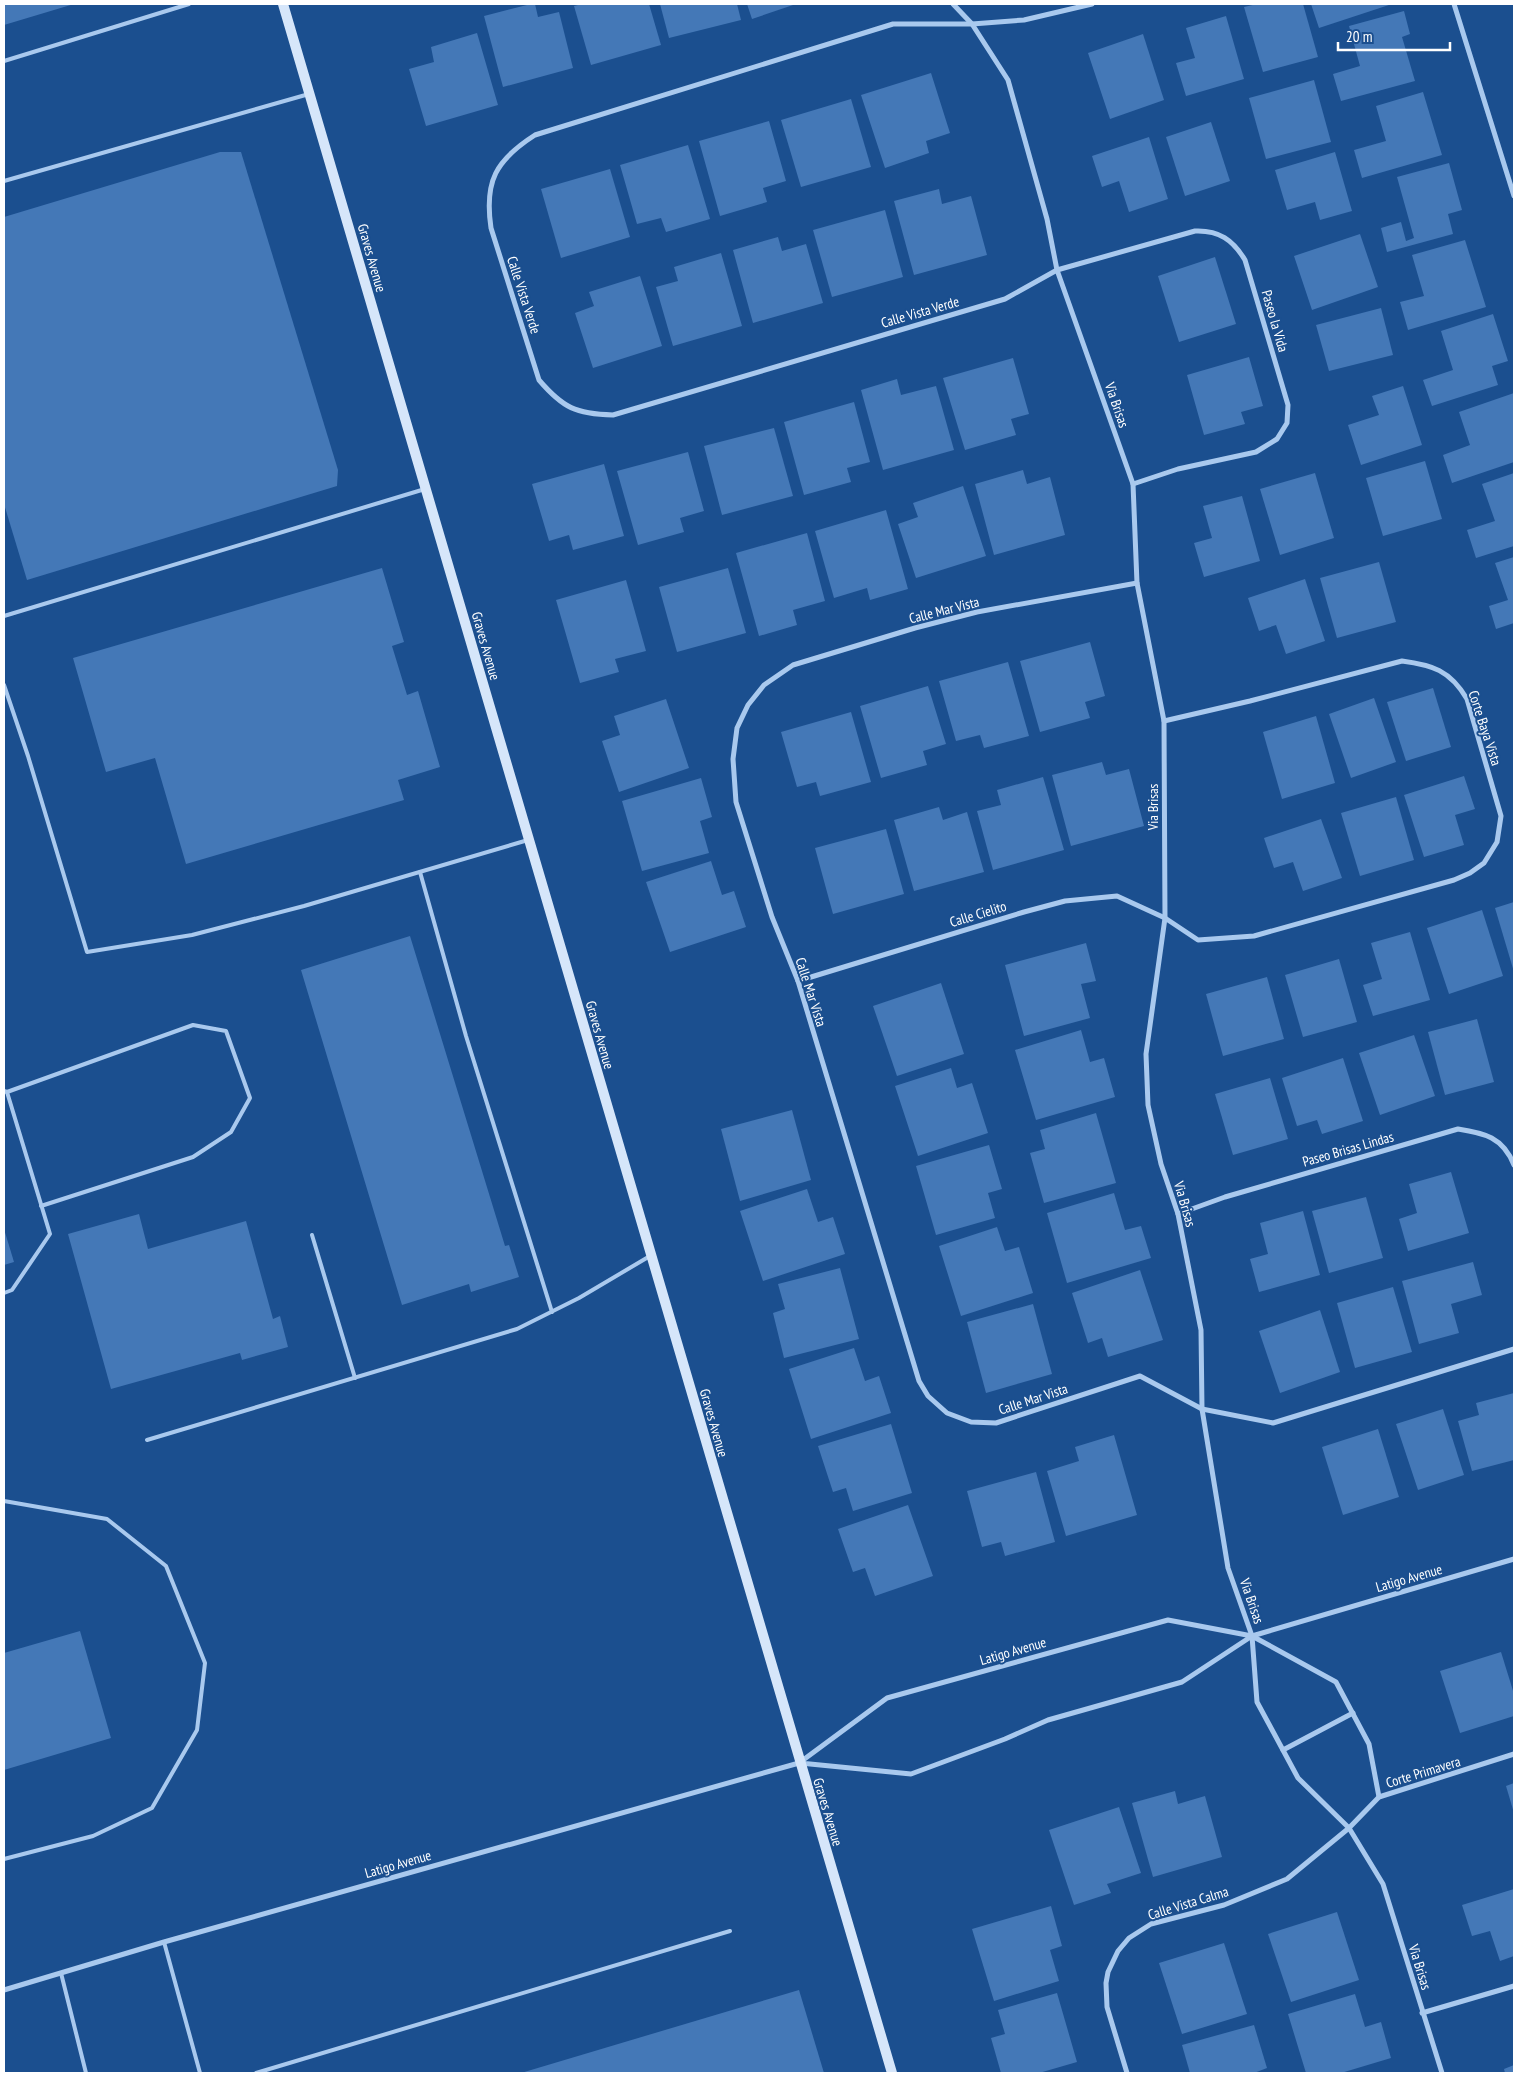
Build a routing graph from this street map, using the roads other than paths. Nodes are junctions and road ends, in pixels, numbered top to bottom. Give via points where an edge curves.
1 (189, 4) edge
2 (283, 4) edge
3 (953, 4) edge
4 (1092, 4) edge
5 (1454, 4) edge
6 (972, 24) junction
7 (4, 61) edge
8 (309, 94) junction
9 (4, 181) edge
10 (1514, 196) edge
11 (1057, 270) junction
12 (1133, 484) junction
13 (425, 490) junction
14 (1137, 583) junction
15 (4, 616) edge
16 (4, 685) edge
17 (1164, 721) junction
18 (528, 840) junction
19 (420, 872) junction
20 (1165, 918) junction
21 (798, 981) junction
22 (5, 1091) edge
23 (1514, 1165) edge
24 (41, 1206) junction
25 (1178, 1214) junction
26 (312, 1235) dead end
27 (650, 1256) junction
28 (4, 1293) edge
29 (552, 1312) junction
30 (1514, 1349) edge
31 (355, 1378) junction
32 (1202, 1409) junction
33 (147, 1440) dead end
34 (4, 1501) edge
35 (1514, 1559) edge
36 (1252, 1636) junction
37 (1353, 1713) junction
38 (1283, 1750) junction
39 (1514, 1754) edge
40 (800, 1763) junction
41 (1379, 1797) junction
42 (1349, 1828) junction
43 (4, 1859) edge
44 (730, 1931) dead end
45 (164, 1942) junction
46 (61, 1973) junction
47 (1514, 1986) edge
48 (4, 1990) edge
49 (1422, 2013) junction
50 (86, 2073) edge
51 (200, 2073) edge
52 (256, 2073) edge
53 (892, 2073) edge
54 (1127, 2073) edge
55 (1442, 2073) edge

1 - 7 lane
2 - 8 street, Graves Avenue
3 - 6 street, Via Brisas
4 - 6 street, Calle Vista Verde via 1024,20
5 - 10 street
6 - 11 street, Via Brisas via 1008,80 1047,219
6 - 11 street, Calle Vista Verde via 893,24 535,135 513,149 497,170 491,185 488,211 539,380 563,404 587,414 612,415 1005,299
8 - 9 lane
8 - 13 street, Graves Avenue
11 - 12 street, Via Brisas
11 - 12 street, Paseo la Vida via 1207,230 1222,235 1237,247 1245,260 1288,405 1286,423 1277,439 1256,452 1178,469
12 - 14 street, Via Brisas
13 - 15 lane
13 - 18 street, Graves Avenue
14 - 17 street, Via Brisas
14 - 21 street, Calle Mar Vista via 986,610 915,628 792,665 764,684 748,704 737,728 733,759 736,802 772,917
16 - 19 lane via 87,952 192,936
17 - 20 street, Via Brisas
17 - 20 street, Corte Baya Vista via 1402,661 1427,664 1442,672 1467,699 1501,816 1497,842 1484,863 1470,874 1454,880 1254,936 1198,940
18 - 19 lane
18 - 27 street, Graves Avenue
19 - 29 lane via 466,1036
20 - 21 street, Calle Cielito via 1117,896 1066,902
20 - 25 street, Via Brisas via 1146,1054 1148,1105 1161,1164
21 - 32 street, Calle Mar Vista via 919,1381 928,1396 947,1413 971,1422 996,1423 1140,1376
22 - 24 lane
22 - 24 lane via 193,1025 226,1031 250,1098 231,1132 193,1157
23 - 25 street, Paseo Brisas Lindas via 1498,1142 1484,1133 1458,1129
24 - 28 lane via 50,1234 12,1290
25 - 32 street, Via Brisas via 1201,1330
26 - 31 lane
27 - 29 lane
27 - 40 street, Graves Avenue
29 - 31 lane via 517,1329
30 - 32 street via 1273,1423
31 - 33 lane
32 - 36 street, Via Brisas via 1228,1568
34 - 43 lane via 108,1519 159,1560 166,1566 205,1663 197,1730 152,1808 93,1836
35 - 36 street, Latigo Avenue
36 - 37 street, Via Brisas via 1336,1682
36 - 38 street, Via Brisas via 1257,1702
36 - 40 street, Latigo Avenue via 1182,1682 1048,1720 911,1774
36 - 40 street, Latigo Avenue via 1168,1620 887,1698
37 - 38 street
37 - 41 street, Via Brisas via 1369,1744
38 - 42 street, Via Brisas via 1298,1778
39 - 41 street, Corte Primavera
40 - 45 street, Latigo Avenue
40 - 53 street, Graves Avenue
41 - 42 street, Corte Primavera
42 - 49 street, Via Brisas via 1383,1884
42 - 54 street, Calle Vista Calma via 1287,1880 1224,1905 1151,1924 1129,1938 1118,1951 1108,1972 1106,1991 1106,2007
44 - 52 lane
45 - 46 street, Latigo Avenue
45 - 51 lane
46 - 48 street, Latigo Avenue
46 - 50 lane
47 - 49 street
49 - 55 street, Via Brisas

